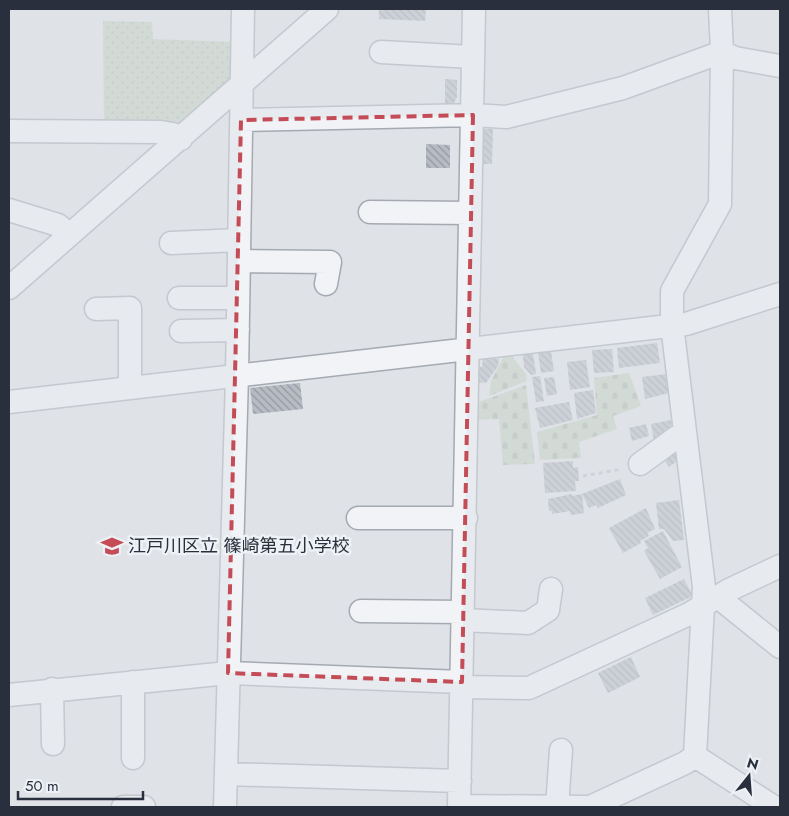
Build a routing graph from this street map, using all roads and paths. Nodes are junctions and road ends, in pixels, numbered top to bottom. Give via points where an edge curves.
1 (243, 9) edge
2 (327, 9) edge
3 (474, 9) edge
4 (720, 9) edge
5 (381, 52) dead end
6 (722, 52) junction
7 (473, 57) junction
8 (780, 66) edge
9 (243, 85) junction
10 (473, 115) junction
11 (241, 120) junction
12 (9, 131) edge
13 (180, 139) junction
14 (9, 210) edge
15 (370, 212) dead end
16 (470, 213) junction
17 (69, 235) junction
18 (170, 243) dead end
19 (239, 250) junction
20 (326, 284) dead end
21 (9, 288) edge
22 (780, 294) edge
23 (179, 298) dead end
24 (238, 298) junction
25 (96, 309) dead end
26 (672, 325) junction
27 (238, 330) junction
28 (181, 331) dead end
29 (469, 348) junction
30 (237, 375) junction
31 (130, 388) junction
32 (9, 402) edge
33 (685, 435) junction
34 (632, 466) joint
35 (582, 476) dead end
36 (358, 518) dead end
37 (466, 518) junction
38 (780, 566) edge
39 (551, 589) dead end
40 (711, 601) junction
41 (361, 611) dead end
42 (463, 616) junction
43 (780, 647) edge
44 (228, 673) junction
45 (133, 682) junction
46 (462, 684) junction
47 (52, 689) junction
48 (9, 695) edge
49 (54, 744) dead end
50 (561, 750) dead end
51 (694, 756) junction
52 (133, 758) dead end
53 (226, 774) junction
54 (460, 780) junction
55 (123, 807) edge
56 (144, 807) edge
57 (225, 807) edge
58 (459, 807) edge
59 (557, 807) edge
60 (774, 807) edge

1 - 9 street
2 - 9 street
3 - 7 street
4 - 6 street
5 - 7 street
6 - 8 street via 735,58
6 - 10 street via 623,88 506,117
6 - 26 street via 720,204 672,291
7 - 10 street
9 - 11 street
9 - 13 street
10 - 11 street
10 - 16 street
11 - 19 street
12 - 13 street via 161,132
13 - 17 street
14 - 17 street via 58,226
15 - 16 street
16 - 29 street
17 - 21 street
18 - 19 street
19 - 20 street via 330,262
19 - 24 street
22 - 26 street via 686,324
23 - 24 street
24 - 27 street
25 - 31 street via 130,308
26 - 29 street
26 - 33 street
27 - 28 street
27 - 30 street
29 - 30 street
29 - 37 street
30 - 31 street
30 - 44 street
31 - 32 street
33 - 34 street
33 - 40 street via 704,587
34 - 35 path
36 - 37 street
37 - 42 street
38 - 40 street
39 - 42 street via 548,610 528,623
40 - 43 street
40 - 46 street via 529,688
40 - 51 street
41 - 42 street
42 - 46 street
44 - 45 street
44 - 46 street
44 - 53 street
45 - 47 street
45 - 52 street
46 - 54 street
47 - 48 street
47 - 49 street
50 - 59 street
51 - 59 street via 590,807
51 - 60 street
53 - 54 street
53 - 57 street
54 - 58 street
55 - 56 street
58 - 59 street

